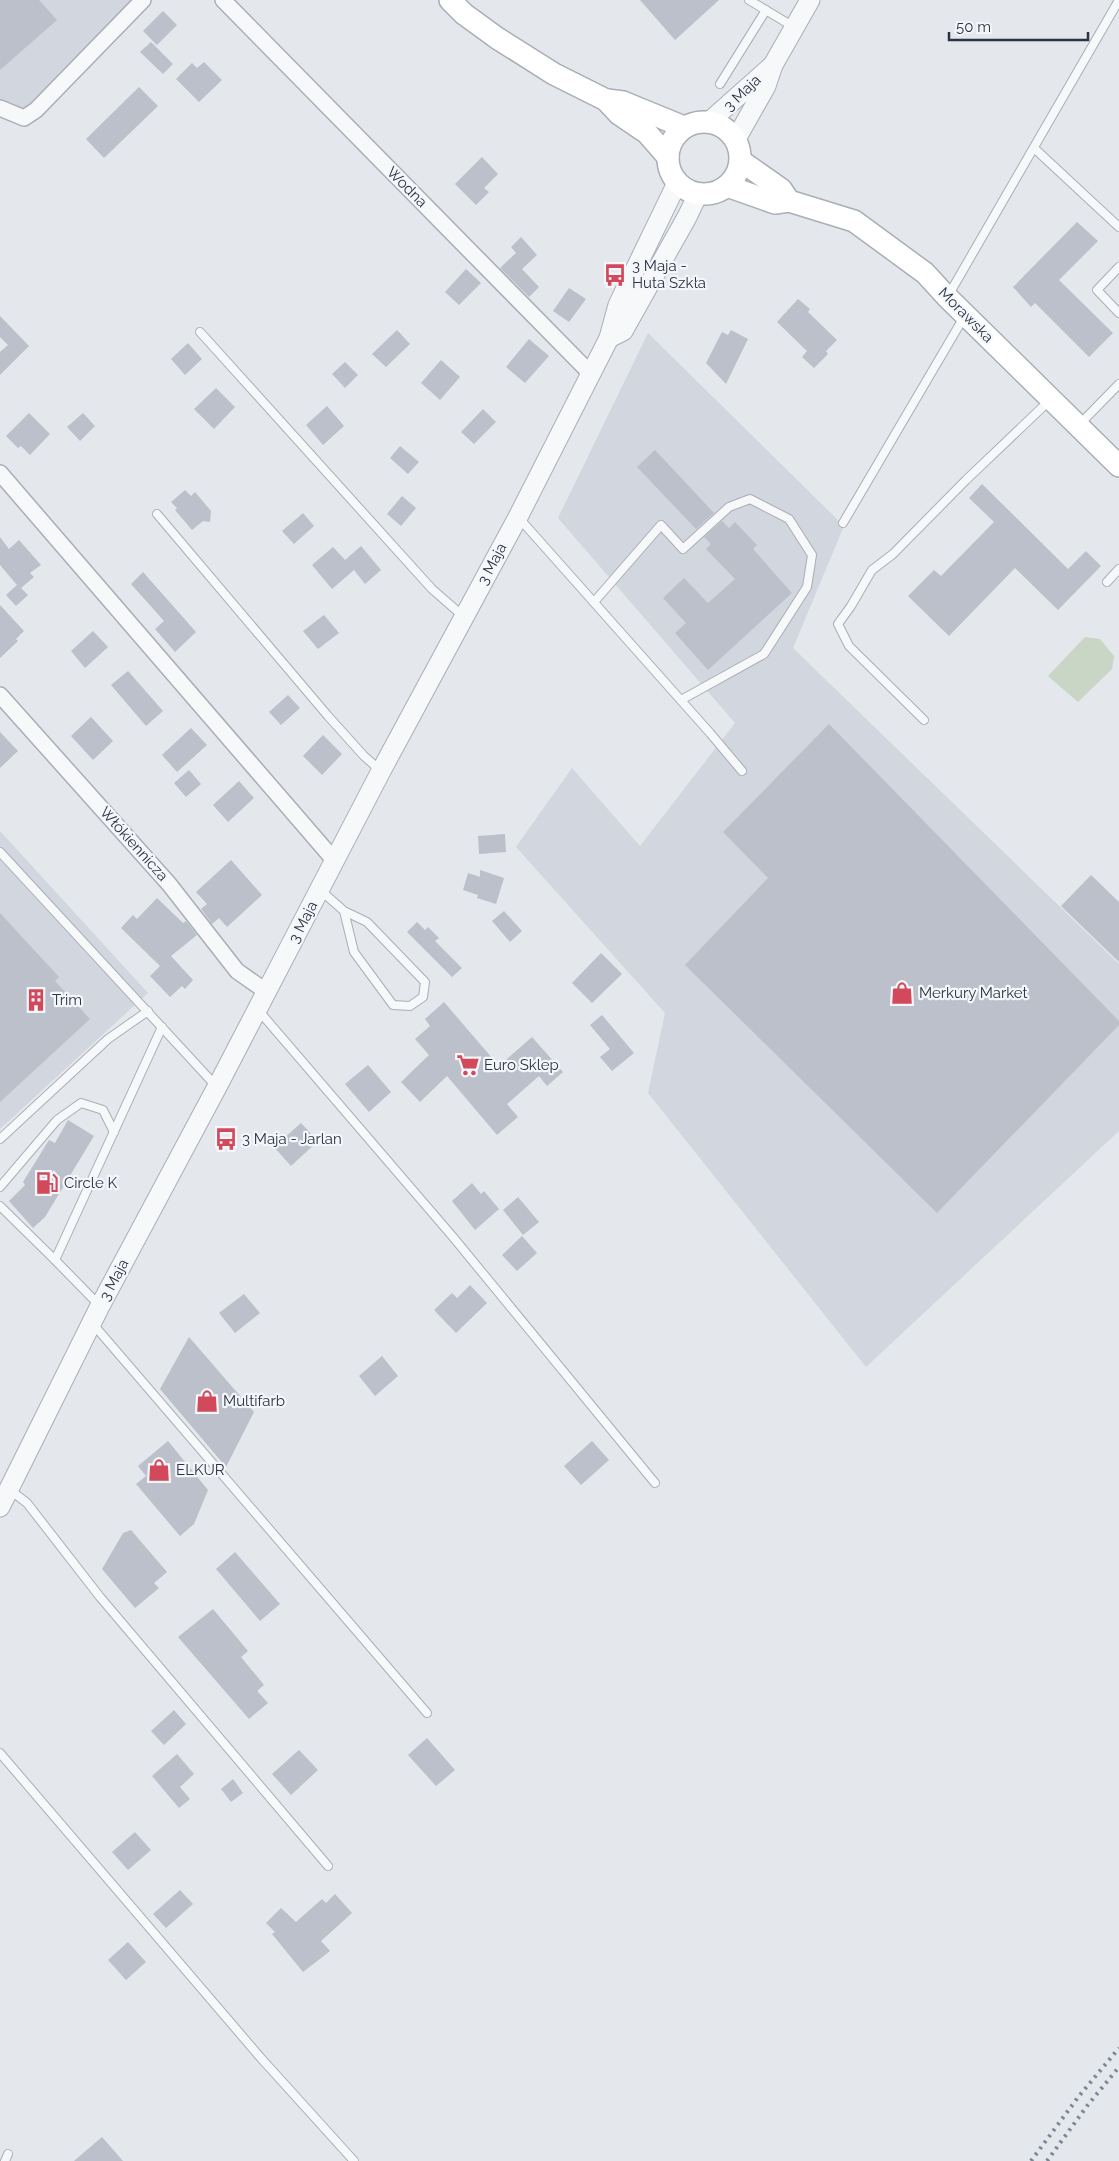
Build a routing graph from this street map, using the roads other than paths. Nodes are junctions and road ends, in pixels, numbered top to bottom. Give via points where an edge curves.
1 (143, 0) edge
2 (223, 0) edge
3 (450, 0) edge
4 (749, 0) edge
5 (810, 0) edge
6 (1119, 0) edge
7 (766, 10) junction
8 (795, 28) junction
9 (773, 65) junction
10 (720, 84) dead end
11 (606, 100) junction
12 (0, 108) edge
13 (710, 122) junction
14 (684, 127) junction
15 (736, 139) junction
16 (1034, 148) junction
17 (668, 157) junction
18 (741, 161) junction
19 (677, 183) junction
20 (727, 186) junction
21 (698, 194) junction
22 (789, 201) junction
23 (1119, 227) edge
24 (1119, 267) edge
25 (947, 297) junction
26 (1119, 313) edge
27 (965, 315) junction
28 (200, 332) dead end
29 (609, 338) junction
30 (590, 374) junction
31 (1119, 384) edge
32 (1050, 400) junction
33 (1078, 426) junction
34 (1119, 466) edge
35 (0, 473) edge
36 (157, 514) dead end
37 (518, 517) junction
38 (843, 522) dead end
39 (1119, 570) edge
40 (1107, 582) dead end
41 (594, 602) junction
42 (464, 617) junction
43 (0, 695) edge
44 (681, 700) junction
45 (924, 720) dead end
46 (381, 771) junction
47 (742, 772) dead end
48 (0, 852) edge
49 (334, 860) junction
50 (319, 889) junction
51 (344, 911) junction
52 (267, 992) junction
53 (257, 1010) junction
54 (148, 1012) junction
55 (162, 1027) junction
56 (217, 1087) junction
57 (114, 1132) junction
58 (0, 1139) edge
59 (0, 1187) edge
60 (0, 1206) edge
61 (55, 1260) junction
62 (100, 1306) junction
63 (92, 1322) junction
64 (655, 1483) dead end
65 (9, 1489) junction
66 (0, 1507) edge
67 (427, 1713) dead end
68 (0, 1752) edge
69 (328, 1866) dead end
70 (354, 2161) edge

1 - 12 street via 36,110 24,118
2 - 30 street, Wodna
3 - 11 main road via 497,38 554,74
4 - 7 lane
5 - 8 street, 3 Maja
6 - 16 lane
7 - 8 lane
7 - 10 lane
8 - 9 street, 3 Maja
9 - 13 street, 3 Maja
9 - 15 street, 3 Maja via 766,86
11 - 14 main road via 623,102
11 - 17 main road via 619,114 647,133
13 - 14 main road via 700,121
13 - 15 main road via 725,128
14 - 17 main road via 673,138
15 - 18 main road
16 - 23 lane
16 - 25 lane
17 - 19 main road via 669,168
18 - 20 main road
18 - 22 main road, Morawska via 780,189
19 - 21 main road
19 - 29 street, 3 Maja via 618,305
20 - 21 main road
20 - 22 main road, Morawska via 775,203
21 - 29 street, 3 Maja via 623,331
22 - 25 main road, Morawska via 854,221 925,273
24 - 26 lane via 1097,290
25 - 27 main road, Morawska
27 - 32 main road, Morawska
27 - 38 lane
28 - 42 lane via 432,589
29 - 30 street, 3 Maja
30 - 37 street, 3 Maja
31 - 33 lane
32 - 33 main road, Morawska
32 - 45 lane via 893,554 872,570 838,624 849,646
33 - 34 main road, Morawska
35 - 49 street
36 - 46 lane via 334,723
37 - 41 lane
37 - 42 street, 3 Maja
39 - 40 lane
41 - 44 lane
41 - 44 lane via 661,525 683,549 729,506 750,499 789,519 812,555 807,588 764,654
42 - 46 street, 3 Maja
43 - 52 street, Włókiennicza via 169,884 237,971
44 - 47 lane
46 - 49 street, 3 Maja
48 - 54 lane
49 - 50 street, 3 Maja
50 - 51 lane
50 - 52 street, 3 Maja
51 - 51 lane via 354,952 393,1005 410,1006 423,997 425,982 367,922
52 - 53 street, 3 Maja
53 - 56 street, 3 Maja
53 - 64 lane via 453,1238
54 - 55 lane
54 - 58 lane via 108,1039
55 - 56 lane
55 - 57 lane
56 - 62 street, 3 Maja
57 - 59 lane via 103,1110 81,1103 57,1120
57 - 61 lane
60 - 61 lane
61 - 62 lane
62 - 63 street, 3 Maja
63 - 65 street, 3 Maja
63 - 67 lane
65 - 66 street, 3 Maja
65 - 69 lane via 27,1503 100,1597
68 - 70 lane via 253,2049

